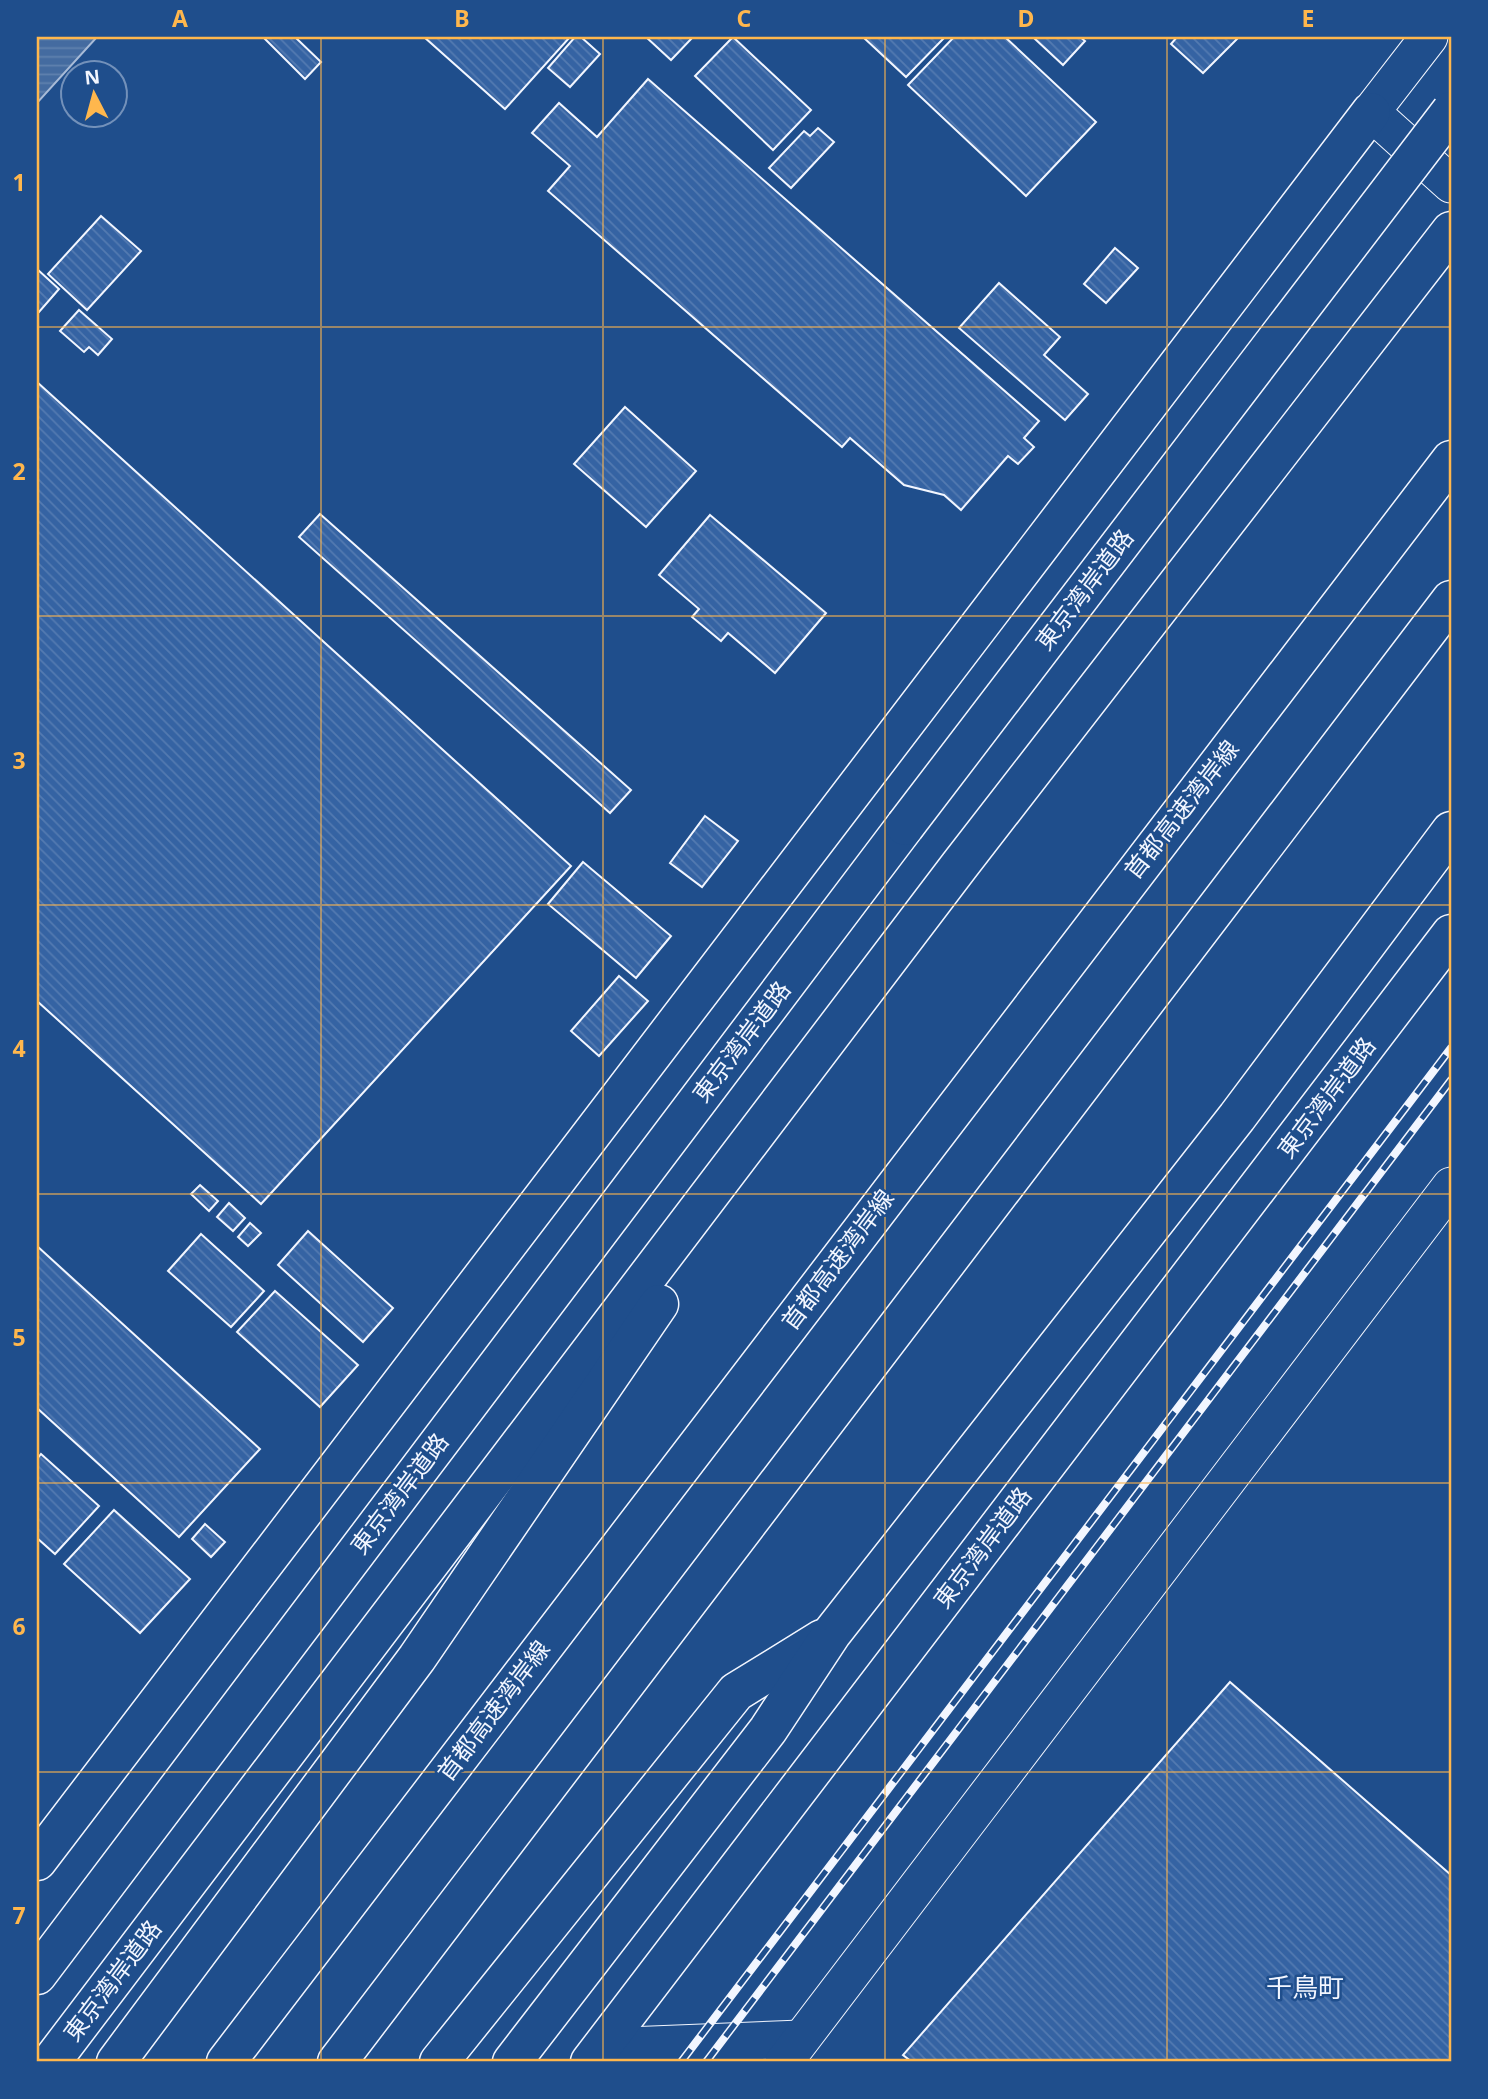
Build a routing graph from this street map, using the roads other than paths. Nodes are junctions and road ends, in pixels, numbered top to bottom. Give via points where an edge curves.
1 (1429, 37) edge
2 (1451, 111) edge
3 (1371, 112) junction
4 (1451, 184) edge
5 (1451, 231) edge
6 (1451, 460) edge
7 (1451, 600) edge
8 (1451, 831) edge
9 (1451, 934) edge
10 (838, 1029) junction
11 (1451, 1186) edge
12 (832, 1633) junction
13 (37, 1861) edge
14 (37, 1975) edge
15 (793, 2051) edge
16 (447, 2052) edge
17 (596, 2054) edge
18 (51, 2062) edge
19 (116, 2062) edge
20 (226, 2062) edge
21 (337, 2062) edge
22 (512, 2062) edge

1 - 3 street
2 - 14 main road, 東京湾岸道路, bridge
3 - 4 street
3 - 13 main road
5 - 10 main road, 東京湾岸道路
6 - 20 main road, 首都高速湾岸線
7 - 21 main road
8 - 12 main road via 1237,1117
9 - 17 main road, 東京湾岸道路
10 - 18 main road, 東京湾岸道路
10 - 19 main road via 672,1285 417,1658
11 - 15 street
12 - 16 main road via 736,1692
12 - 22 main road via 768,1730
15 - 17 street

